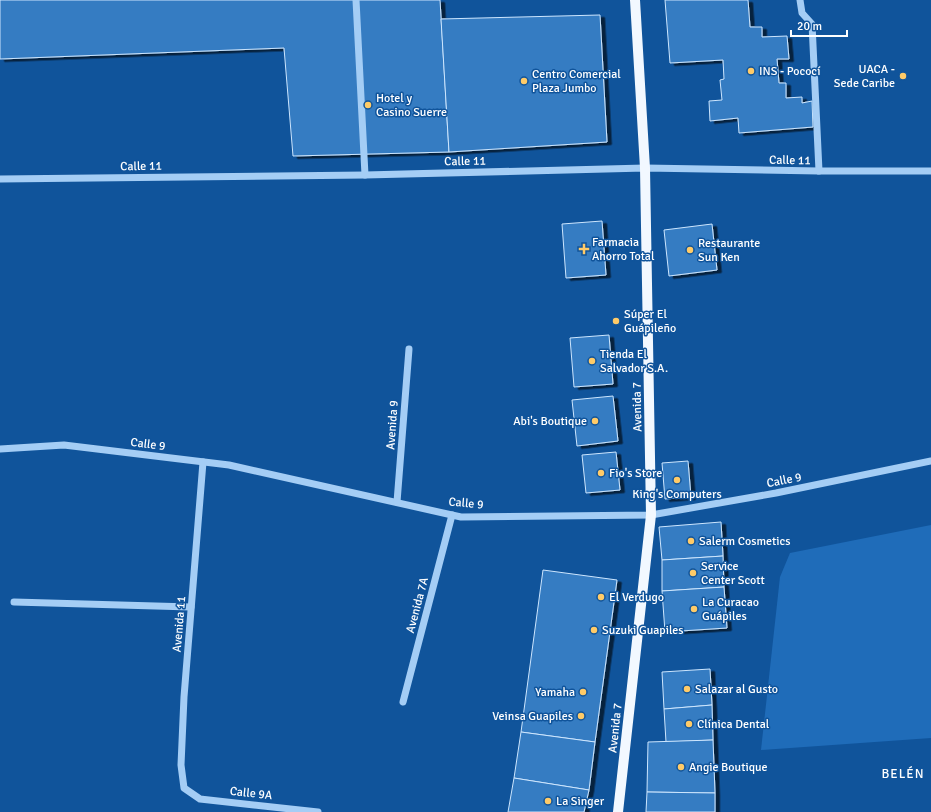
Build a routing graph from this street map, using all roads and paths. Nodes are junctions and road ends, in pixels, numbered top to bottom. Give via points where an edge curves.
1 (356, 0) edge
2 (635, 0) edge
3 (800, 0) edge
4 (646, 168) junction
5 (819, 171) junction
6 (931, 171) edge
7 (365, 175) junction
8 (0, 179) edge
9 (409, 349) dead end
10 (0, 449) edge
11 (931, 461) edge
12 (203, 462) junction
13 (397, 502) junction
14 (452, 515) junction
15 (652, 515) junction
16 (14, 602) dead end
17 (191, 607) junction
18 (403, 702) dead end
19 (184, 788) joint
20 (318, 812) edge
21 (618, 812) edge

1 - 7 street
2 - 4 main road, Avenida 7
3 - 5 street via 802,13 812,24
4 - 5 street, Calle 11
4 - 7 street, Calle 11
4 - 15 main road, Avenida 7
5 - 6 street, Calle 11
7 - 8 street, Calle 11
9 - 13 street, Avenida 9
10 - 12 street, Calle 9 via 64,445
11 - 15 street, Calle 9
12 - 13 street, Calle 9 via 229,465
12 - 17 street, Avenida 11
13 - 14 street, Calle 9
14 - 15 street, Calle 9
14 - 18 street, Avenida 7A
15 - 21 main road, Avenida 7
16 - 17 street
17 - 19 street, Avenida 11 via 181,765
19 - 20 street, Calle 9A via 200,799

